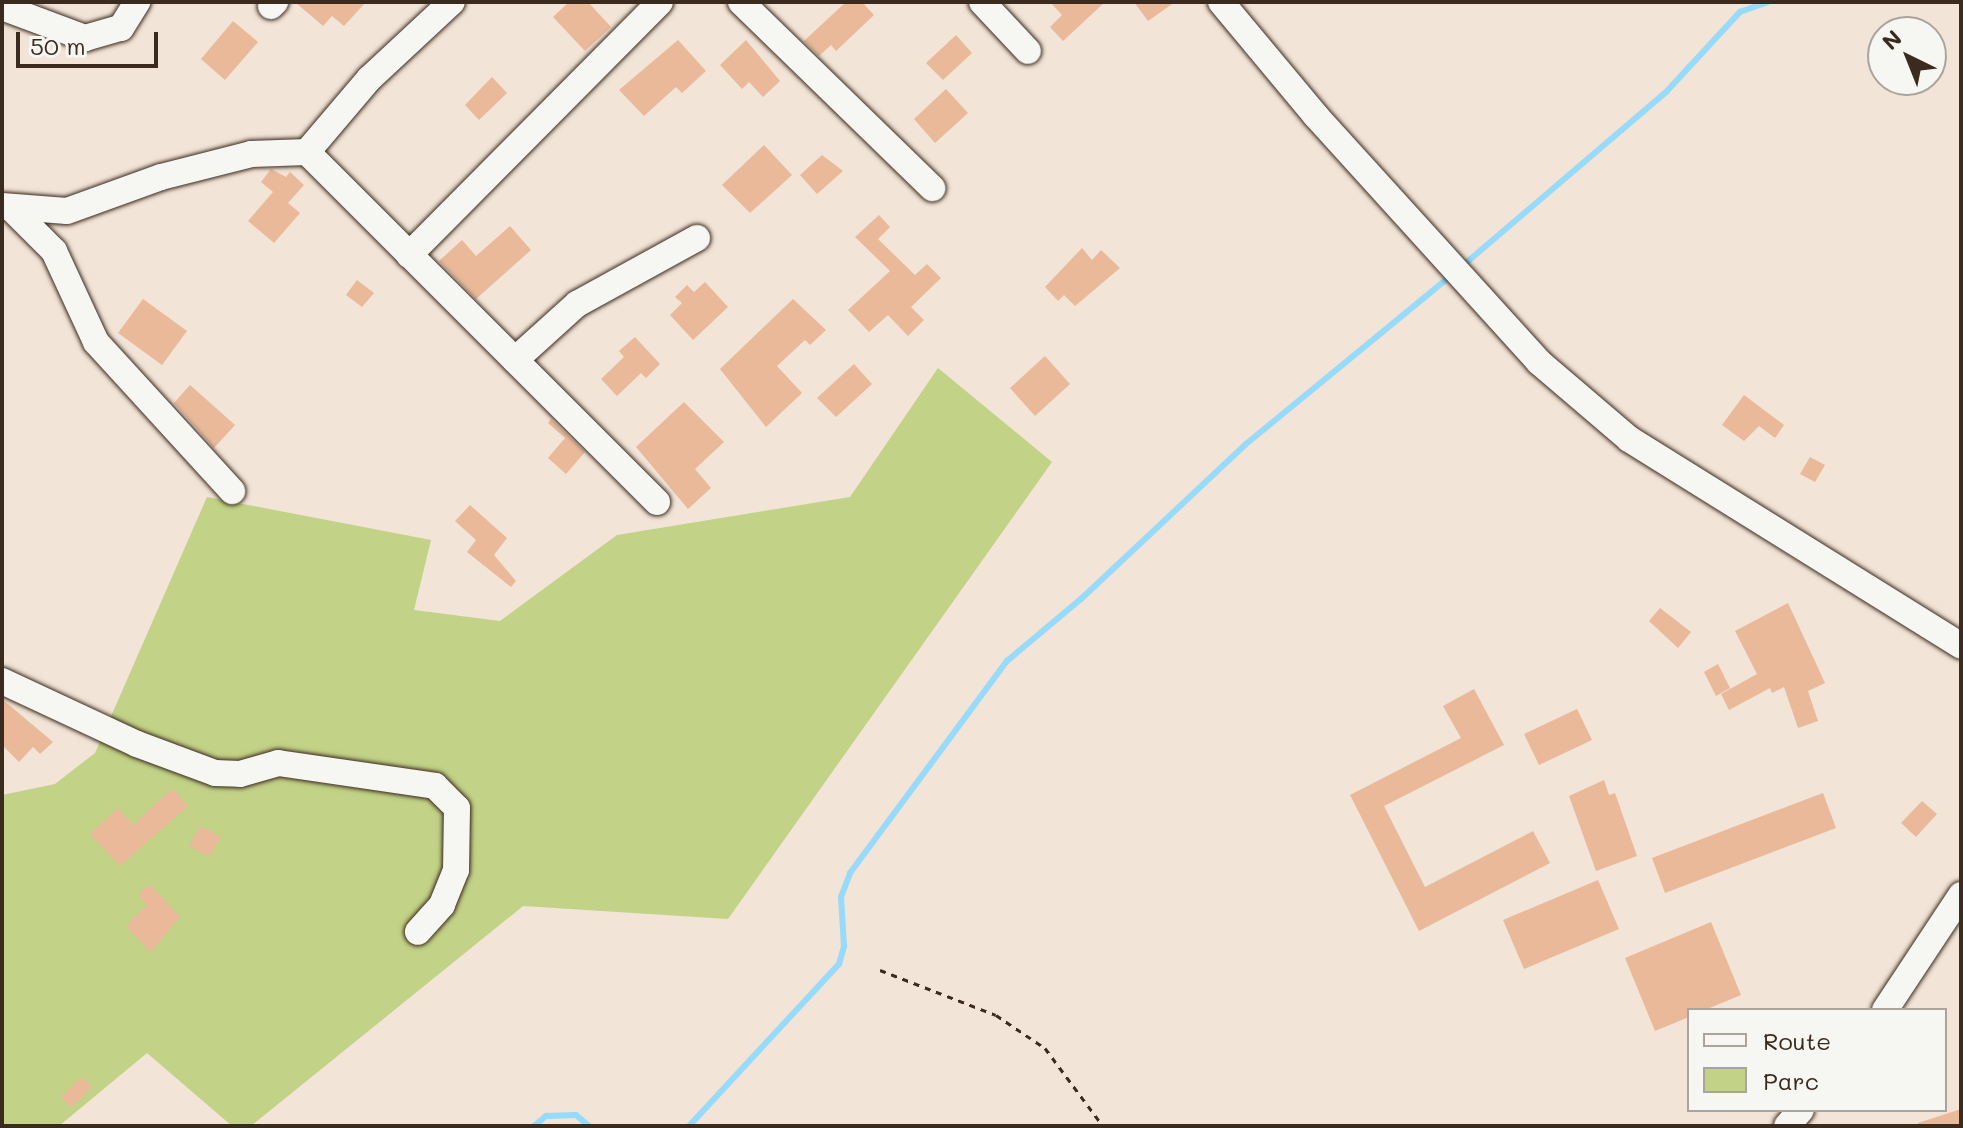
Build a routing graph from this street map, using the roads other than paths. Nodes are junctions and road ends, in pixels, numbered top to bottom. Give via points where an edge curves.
1 (6, 2) edge
2 (137, 2) edge
3 (452, 2) edge
4 (660, 2) edge
5 (741, 2) edge
6 (982, 2) edge
7 (1221, 2) edge
8 (2, 7) edge
9 (1028, 51) dead end
10 (307, 152) junction
11 (932, 188) dead end
12 (7, 207) edge
13 (697, 238) dead end
14 (409, 255) junction
15 (515, 360) junction
16 (232, 491) dead end
17 (657, 502) dead end
18 (1961, 646) edge
19 (2, 681) edge
20 (1961, 895) edge
21 (418, 932) dead end
22 (1886, 1008) edge

1 - 8 street
2 - 8 street via 121,28 85,38
3 - 10 street via 369,79
4 - 14 street
5 - 11 street
6 - 9 street
7 - 18 street via 1539,362 1629,439
10 - 12 street via 251,154 161,177 67,211
10 - 14 street
12 - 16 street via 54,251 96,342
13 - 15 street via 577,304
14 - 15 street
15 - 17 street
19 - 21 street via 137,744 215,773 240,774 278,763 435,786 457,808 456,870 442,905
20 - 22 street

